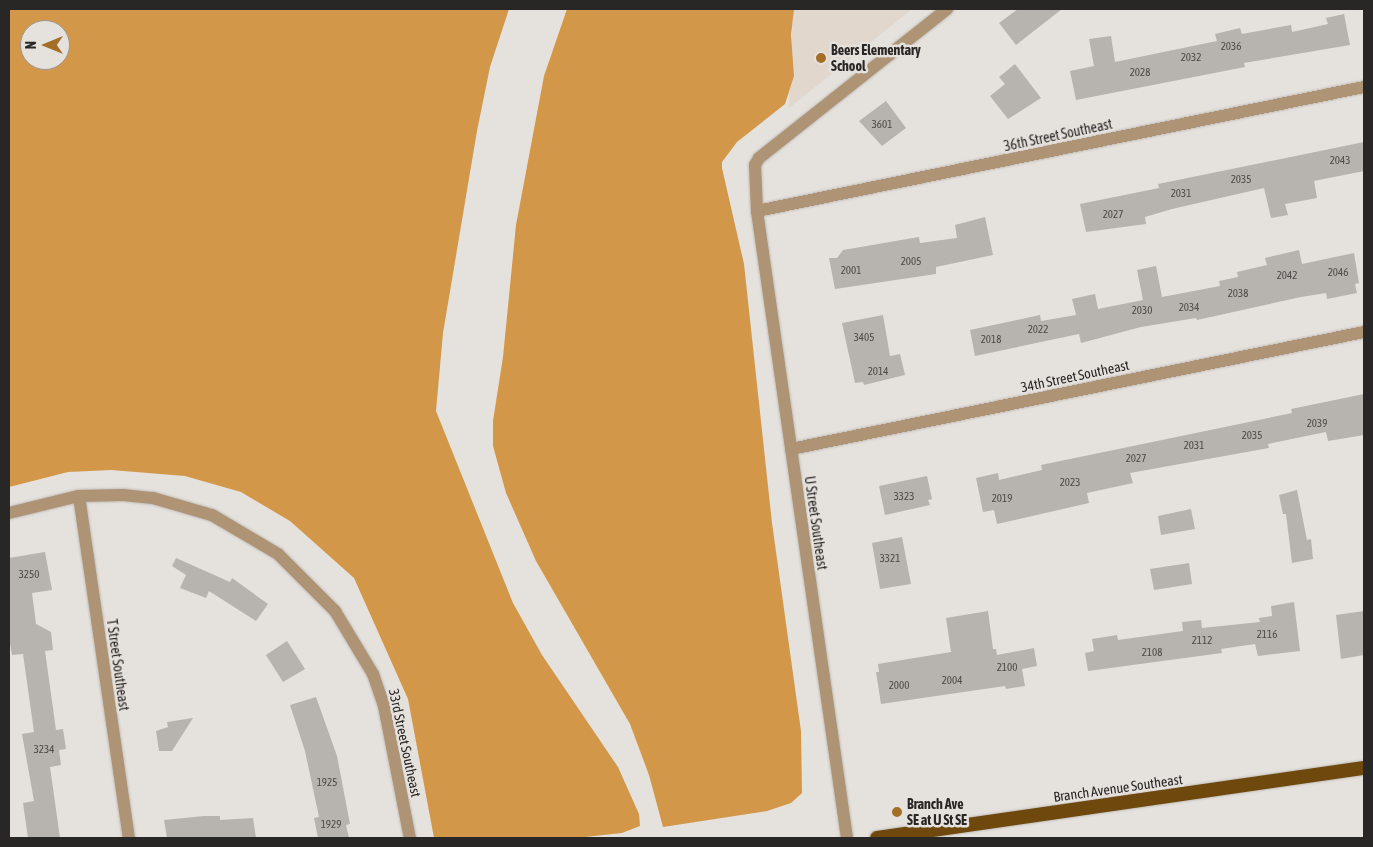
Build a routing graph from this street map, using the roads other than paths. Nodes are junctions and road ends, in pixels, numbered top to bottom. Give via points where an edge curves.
1 (947, 9) edge
2 (1364, 87) edge
3 (757, 211) junction
4 (1364, 332) edge
5 (791, 449) junction
6 (80, 496) junction
7 (9, 513) edge
8 (1364, 768) edge
9 (128, 838) edge
10 (410, 838) edge
11 (847, 838) edge
12 (876, 838) edge

1 - 3 street, U Street Southeast via 759,158 755,172
2 - 3 street, 36th Street Southeast
3 - 5 street, U Street Southeast
4 - 5 street, 34th Street Southeast
5 - 11 street, U Street Southeast
6 - 7 street, 33rd Street Southeast
6 - 9 street, T Street Southeast
6 - 10 street, 33rd Street Southeast via 138,496 198,509 262,542 308,581 347,628 377,684
8 - 12 highway, Branch Avenue Southeast

